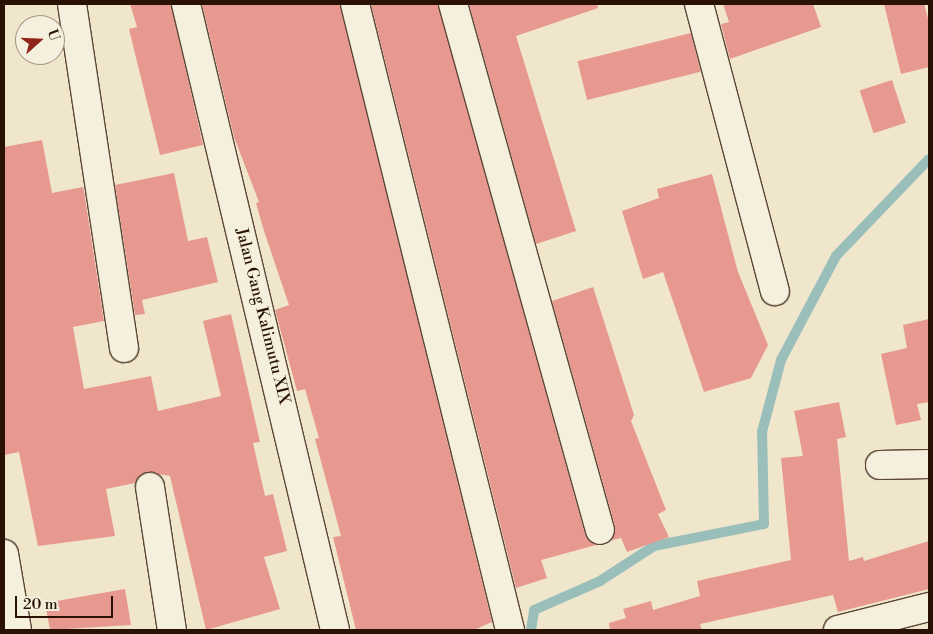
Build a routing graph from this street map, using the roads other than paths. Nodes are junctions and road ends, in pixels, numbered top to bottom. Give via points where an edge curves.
1 (72, 4) edge
2 (186, 4) edge
3 (355, 4) edge
4 (453, 4) edge
5 (699, 4) edge
6 (775, 291) dead end
7 (124, 348) dead end
8 (929, 464) edge
9 (880, 465) dead end
10 (150, 487) dead end
11 (600, 530) dead end
12 (4, 554) edge
13 (929, 607) edge
14 (17, 630) edge
15 (172, 630) edge
16 (335, 630) edge
17 (510, 630) edge
18 (838, 630) edge

1 - 7 street
2 - 16 street, Jalan Gang Kalimutu XIX
3 - 17 street
4 - 11 street
5 - 6 street
8 - 9 street
10 - 15 street
12 - 14 street
13 - 18 street

